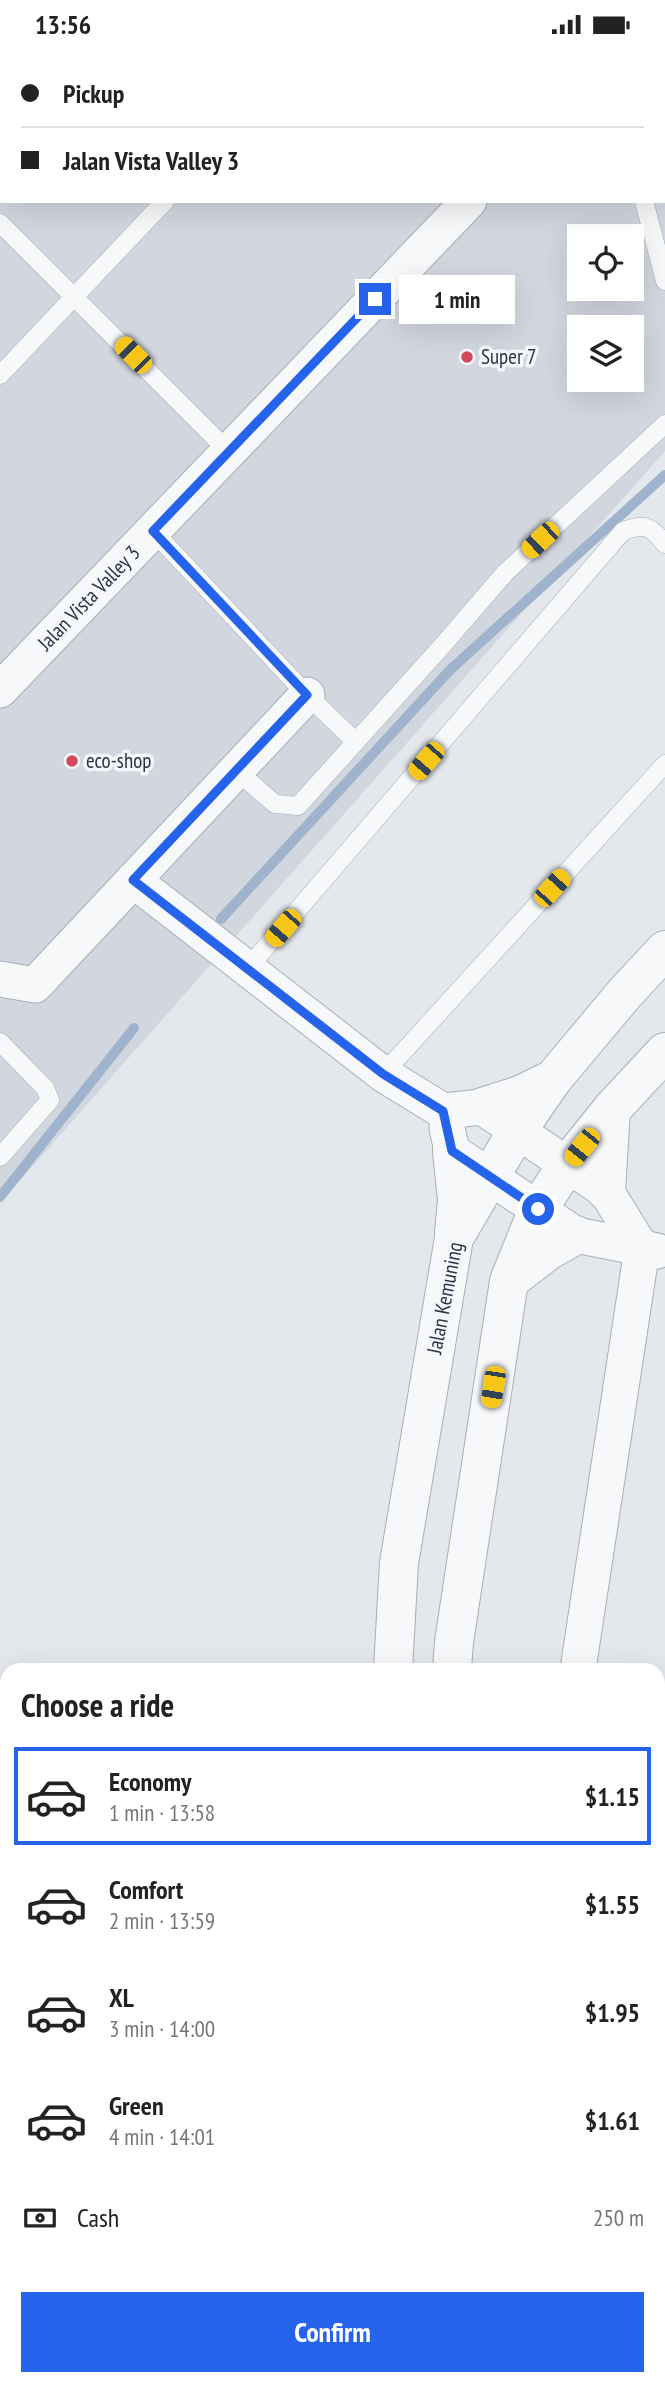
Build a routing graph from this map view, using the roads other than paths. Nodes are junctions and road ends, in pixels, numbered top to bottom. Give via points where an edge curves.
1 (163, 203) edge
2 (466, 203) edge
3 (645, 203) edge
4 (0, 223) edge
5 (665, 281) edge
6 (75, 297) junction
7 (0, 375) edge
8 (665, 424) edge
9 (229, 452) junction
10 (153, 531) junction
11 (665, 544) edge
12 (0, 690) edge
13 (307, 695) junction
14 (356, 742) junction
15 (665, 764) edge
16 (236, 770) junction
17 (133, 880) junction
18 (665, 950) edge
19 (247, 969) junction
20 (0, 979) edge
21 (0, 1042) edge
22 (665, 1052) edge
23 (383, 1074) junction
24 (553, 1079) junction
25 (482, 1107) junction
26 (611, 1110) junction
27 (443, 1111) junction
28 (517, 1131) junction
29 (452, 1151) junction
30 (0, 1157) edge
31 (567, 1165) junction
32 (489, 1176) junction
33 (606, 1191) junction
34 (538, 1209) junction
35 (576, 1235) junction
36 (454, 1238) junction
37 (654, 1251) edge
38 (509, 1281) junction
39 (393, 1663) edge
40 (453, 1663) edge
41 (579, 1663) edge

1 - 6 lane
2 - 9 street, Jalan Vista Valley 3
3 - 5 lane
4 - 6 lane
6 - 7 lane
6 - 9 lane
8 - 14 lane via 505,573
9 - 10 street, Jalan Vista Valley 3
10 - 12 street, Jalan Vista Valley 3
10 - 13 lane
11 - 19 lane via 652,529 637,526 623,531
13 - 14 lane
13 - 16 street
14 - 16 lane via 298,806 275,804
15 - 23 lane
16 - 17 street
17 - 19 street
17 - 20 street via 35,985
18 - 24 street, Jalan Kemuning
19 - 23 street
21 - 30 lane via 45,1088 50,1100
22 - 26 street
23 - 27 street
24 - 25 street
24 - 28 street, Jalan Kemuning
25 - 27 street
25 - 28 street
26 - 31 street
26 - 33 street
27 - 29 street
28 - 31 street
28 - 32 street, Jalan Kemuning
29 - 32 street
29 - 36 street via 457,1201
31 - 33 street
31 - 34 street
32 - 34 street
32 - 36 street, Jalan Kemuning
33 - 37 street
34 - 35 street
34 - 38 street
35 - 37 street
35 - 38 street
36 - 39 street, Jalan Kemuning via 399,1563
37 - 41 street
38 - 40 street

